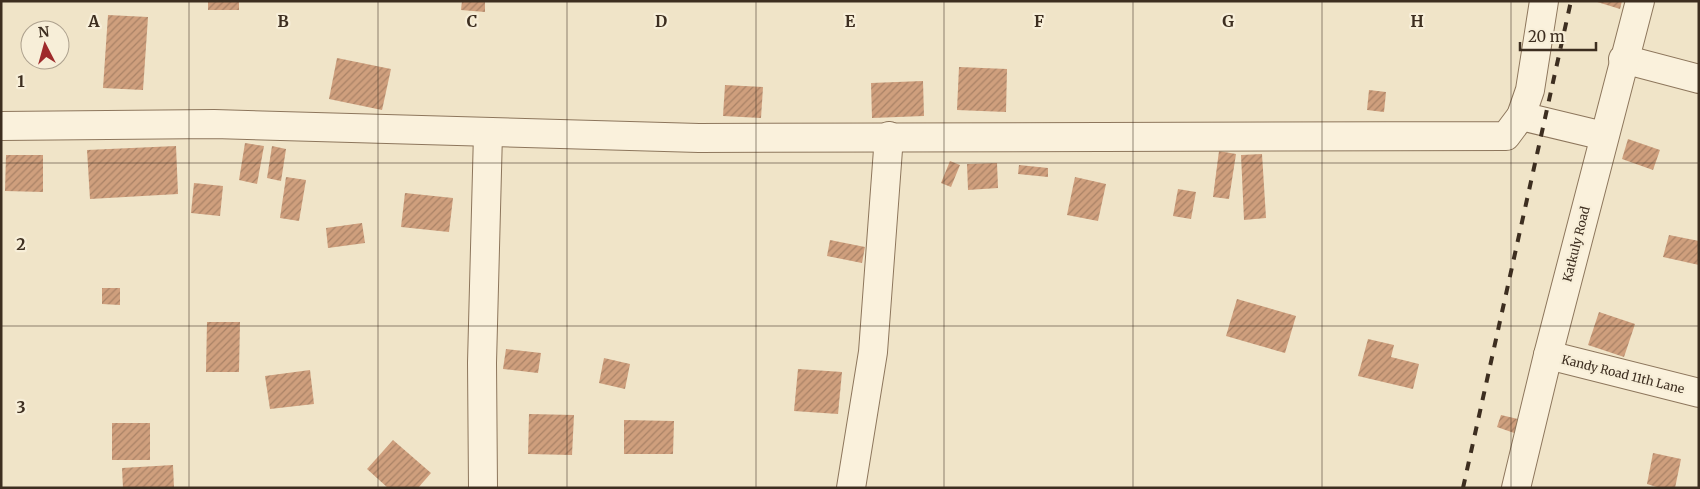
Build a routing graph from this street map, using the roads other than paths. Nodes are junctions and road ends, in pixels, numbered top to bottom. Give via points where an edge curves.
1 (1544, 1) edge
2 (1640, 1) edge
3 (1624, 59) junction
4 (1699, 79) edge
5 (1, 126) edge
6 (1514, 126) junction
7 (488, 133) junction
8 (888, 136) junction
9 (1604, 136) junction
10 (1548, 355) junction
11 (1699, 393) edge
12 (483, 488) edge
13 (851, 488) edge
14 (1516, 488) edge

1 - 6 street via 1530,90
2 - 3 street, Katkuly Road
3 - 4 street
3 - 9 street, Katkuly Road
5 - 7 street via 214,124
6 - 8 street
6 - 9 street
7 - 8 street via 699,138
7 - 12 street via 482,363
8 - 13 street via 873,352
9 - 10 street, Katkuly Road
10 - 11 street, Kandy Road 11th Lane
10 - 14 street, Katkuly Road

